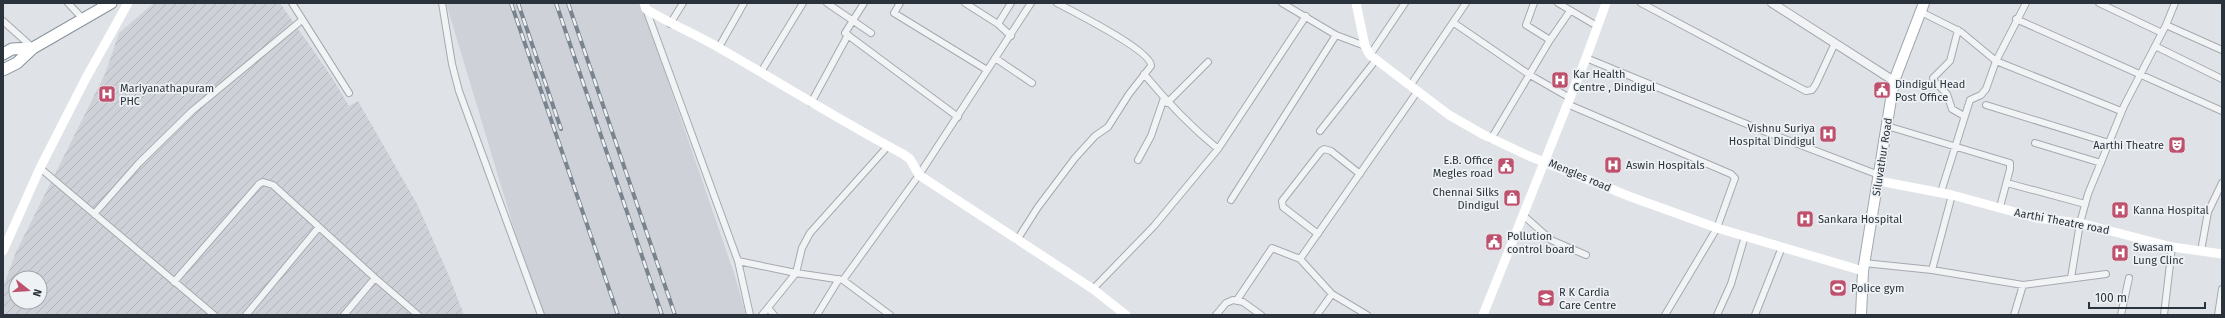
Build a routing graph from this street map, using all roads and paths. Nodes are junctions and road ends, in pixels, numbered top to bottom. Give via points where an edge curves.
1 (68, 3) edge
2 (111, 3) edge
3 (128, 3) edge
4 (292, 3) edge
5 (442, 3) edge
6 (683, 3) edge
7 (744, 3) edge
8 (803, 3) edge
9 (864, 3) edge
10 (900, 3) edge
11 (965, 3) edge
12 (1011, 3) edge
13 (1031, 3) edge
14 (1057, 3) edge
15 (1282, 3) edge
16 (1356, 3) edge
17 (1405, 3) edge
18 (1466, 3) edge
19 (1534, 3) edge
20 (1558, 3) edge
21 (1606, 3) edge
22 (1641, 3) edge
23 (1772, 3) edge
24 (2026, 3) edge
25 (2099, 3) edge
26 (2175, 3) edge
27 (832, 4) edge
28 (645, 6) edge
29 (1923, 8) edge
30 (1570, 11) junction
31 (1306, 16) junction
32 (2016, 19) junction
33 (84, 20) junction
34 (302, 20) junction
35 (854, 20) junction
36 (3, 21) edge
37 (1454, 23) junction
38 (670, 24) junction
39 (998, 24) junction
40 (2166, 25) junction
41 (1598, 26) junction
42 (1958, 30) junction
43 (871, 33) dead end
44 (2162, 33) junction
45 (1336, 35) junction
46 (848, 36) junction
47 (1011, 36) junction
48 (1550, 40) junction
49 (1835, 43) junction
50 (1365, 46) junction
51 (2155, 46) junction
52 (719, 47) junction
53 (33, 48) junction
54 (2222, 50) edge
55 (3, 54) edge
56 (995, 58) junction
57 (1373, 58) junction
58 (1586, 58) junction
59 (1996, 61) junction
60 (1208, 62) dead end
61 (3, 70) edge
62 (987, 70) junction
63 (761, 72) junction
64 (1144, 74) junction
65 (2139, 74) junction
66 (1530, 75) junction
67 (2222, 79) edge
68 (1894, 81) junction
69 (1032, 83) dead end
70 (1414, 89) junction
71 (349, 93) dead end
72 (1166, 100) junction
73 (1569, 101) junction
74 (811, 103) junction
75 (1986, 105) dead end
76 (2121, 111) junction
77 (2222, 111) edge
78 (1964, 116) junction
79 (958, 117) junction
80 (1887, 126) junction
81 (1320, 131) dead end
82 (1491, 139) junction
83 (2035, 143) dead end
84 (2109, 143) junction
85 (888, 146) junction
86 (1955, 146) junction
87 (1218, 149) junction
88 (1138, 160) dead end
89 (1544, 160) junction
90 (2102, 163) junction
91 (40, 168) junction
92 (1360, 174) junction
93 (919, 175) junction
94 (1879, 178) junction
95 (2006, 183) junction
96 (2222, 183) edge
97 (1941, 192) junction
98 (1952, 195) junction
99 (1230, 200) dead end
100 (2085, 204) junction
101 (2000, 208) junction
102 (94, 214) junction
103 (1523, 215) junction
104 (2080, 223) junction
105 (319, 227) junction
106 (1717, 228) junction
107 (1318, 234) junction
108 (1745, 236) junction
109 (1017, 240) junction
110 (1782, 247) junction
111 (2172, 247) junction
112 (3, 251) edge
113 (2201, 251) junction
114 (2222, 254) edge
115 (1586, 255) dead end
116 (1300, 259) junction
117 (738, 260) junction
118 (1863, 267) junction
119 (1932, 270) junction
120 (796, 273) junction
121 (2106, 274) dead end
122 (375, 278) junction
123 (2071, 278) junction
124 (2129, 278) dead end
125 (841, 279) junction
126 (174, 282) junction
127 (2022, 285) junction
128 (1094, 289) junction
129 (2222, 289) edge
130 (1332, 294) junction
131 (1237, 300) junction
132 (768, 308) junction
133 (1864, 314) edge
134 (214, 315) edge
135 (246, 315) edge
136 (344, 315) edge
137 (418, 315) edge
138 (541, 315) edge
139 (750, 315) edge
140 (762, 315) edge
141 (774, 315) edge
142 (817, 315) edge
143 (890, 315) edge
144 (1126, 315) edge
145 (1216, 315) edge
146 (1261, 315) edge
147 (1317, 315) edge
148 (1367, 315) edge
149 (1483, 315) edge
150 (1665, 315) edge
151 (1717, 315) edge
152 (1755, 315) edge
153 (2014, 315) edge
154 (2121, 315) edge
155 (2164, 315) edge
156 (2218, 315) edge

1 - 33 street
2 - 33 highway
3 - 91 main road
4 - 34 street
5 - 138 street via 459,91
6 - 38 street
7 - 52 street
8 - 63 street
9 - 35 street
10 - 62 street via 894,13
11 - 39 street
12 - 39 street
13 - 47 street
14 - 64 street via 1116,35 1148,59 1151,66
15 - 31 street
16 - 50 main road, Mengles road
17 - 57 street
18 - 37 street
19 - 48 street via 1526,25
20 - 30 street
21 - 41 main road
22 - 49 street via 1806,91 1812,90 1816,84
23 - 49 street
24 - 32 street
25 - 44 street
26 - 40 street
27 - 35 street
28 - 38 main road
28 - 117 street
29 - 42 street
29 - 68 main road, Siluvathur Road
30 - 41 street
30 - 48 street
31 - 45 street
31 - 87 street
32 - 59 street
32 - 65 street
33 - 53 highway
34 - 71 street
34 - 102 street via 192,111 139,162
35 - 43 street
35 - 46 street via 845,33
36 - 53 street
37 - 66 street
37 - 70 street
38 - 52 main road
39 - 47 street
40 - 44 street
40 - 54 street
41 - 58 main road
42 - 59 street
42 - 78 street via 1950,61 1933,78 1947,94 1952,109
44 - 51 street
45 - 50 street
45 - 99 street
46 - 74 street
46 - 79 street
47 - 56 street
48 - 66 street
49 - 68 street
50 - 57 main road, Mengles road
51 - 65 street
51 - 67 street
52 - 63 main road
53 - 55 highway via 12,49
53 - 61 highway via 17,64
56 - 62 street
56 - 69 street
57 - 70 main road, Mengles road
57 - 81 street
58 - 73 main road
58 - 94 street
59 - 76 street
59 - 78 street via 1986,89 1981,95 1970,100
60 - 72 street
62 - 79 street
63 - 74 main road
64 - 72 street
64 - 109 street via 1108,127 1090,141 1038,207
65 - 76 street
65 - 77 street
66 - 73 street
66 - 82 street
68 - 80 main road, Siluvathur Road
70 - 82 main road, Mengles road via 1449,116
70 - 92 street
72 - 87 street via 1194,130
72 - 88 street via 1159,108 1152,132
73 - 89 main road
73 - 106 street via 1731,174 1735,181
74 - 85 main road
75 - 84 street
76 - 84 street
78 - 86 street
79 - 93 street
80 - 86 street
80 - 94 main road, Siluvathur Road
82 - 89 main road, Mengles road
83 - 90 street
84 - 90 street
85 - 93 main road via 910,159
85 - 120 street via 810,233 802,248
86 - 95 street via 2010,163
86 - 97 street
87 - 128 street via 1154,226
89 - 103 main road
89 - 106 main road, Mengles road via 1630,197
90 - 100 street
91 - 102 street
91 - 112 main road
92 - 107 street
92 - 107 street via 1331,151 1324,149 1282,201 1282,207
93 - 109 main road
93 - 125 street
94 - 97 main road, Aarthi Theatre road
94 - 118 main road, Siluvathur Road
95 - 100 street
95 - 101 street
96 - 113 street via 2208,212
97 - 98 main road, Aarthi Theatre road
98 - 101 main road, Aarthi Theatre road
98 - 119 street
100 - 104 street
101 - 104 main road, Aarthi Theatre road via 2036,218
102 - 126 street
103 - 115 street via 1551,240
103 - 149 main road
104 - 111 main road, Aarthi Theatre road
104 - 123 street
105 - 122 street
105 - 126 street via 273,185 263,182
105 - 135 street
106 - 108 main road, Mengles road
106 - 150 street
107 - 116 street
108 - 110 main road, Mengles road
108 - 151 street via 1731,284
109 - 128 main road
110 - 118 main road, Mengles road
110 - 152 street
111 - 113 main road, Aarthi Theatre road
111 - 155 street
113 - 114 main road, Aarthi Theatre road
116 - 130 street
116 - 131 street via 1272,248
117 - 120 street
117 - 139 street
118 - 119 street
118 - 133 main road, Siluvathur Road
119 - 127 street
120 - 125 street
120 - 132 street
121 - 123 street
122 - 136 street
122 - 137 street
123 - 127 street
124 - 154 street
125 - 142 street
125 - 143 street
126 - 134 street
127 - 153 street
128 - 144 main road
129 - 156 street
130 - 147 street
130 - 148 street
131 - 145 street via 1226,303
131 - 146 street
132 - 140 street
132 - 141 street

